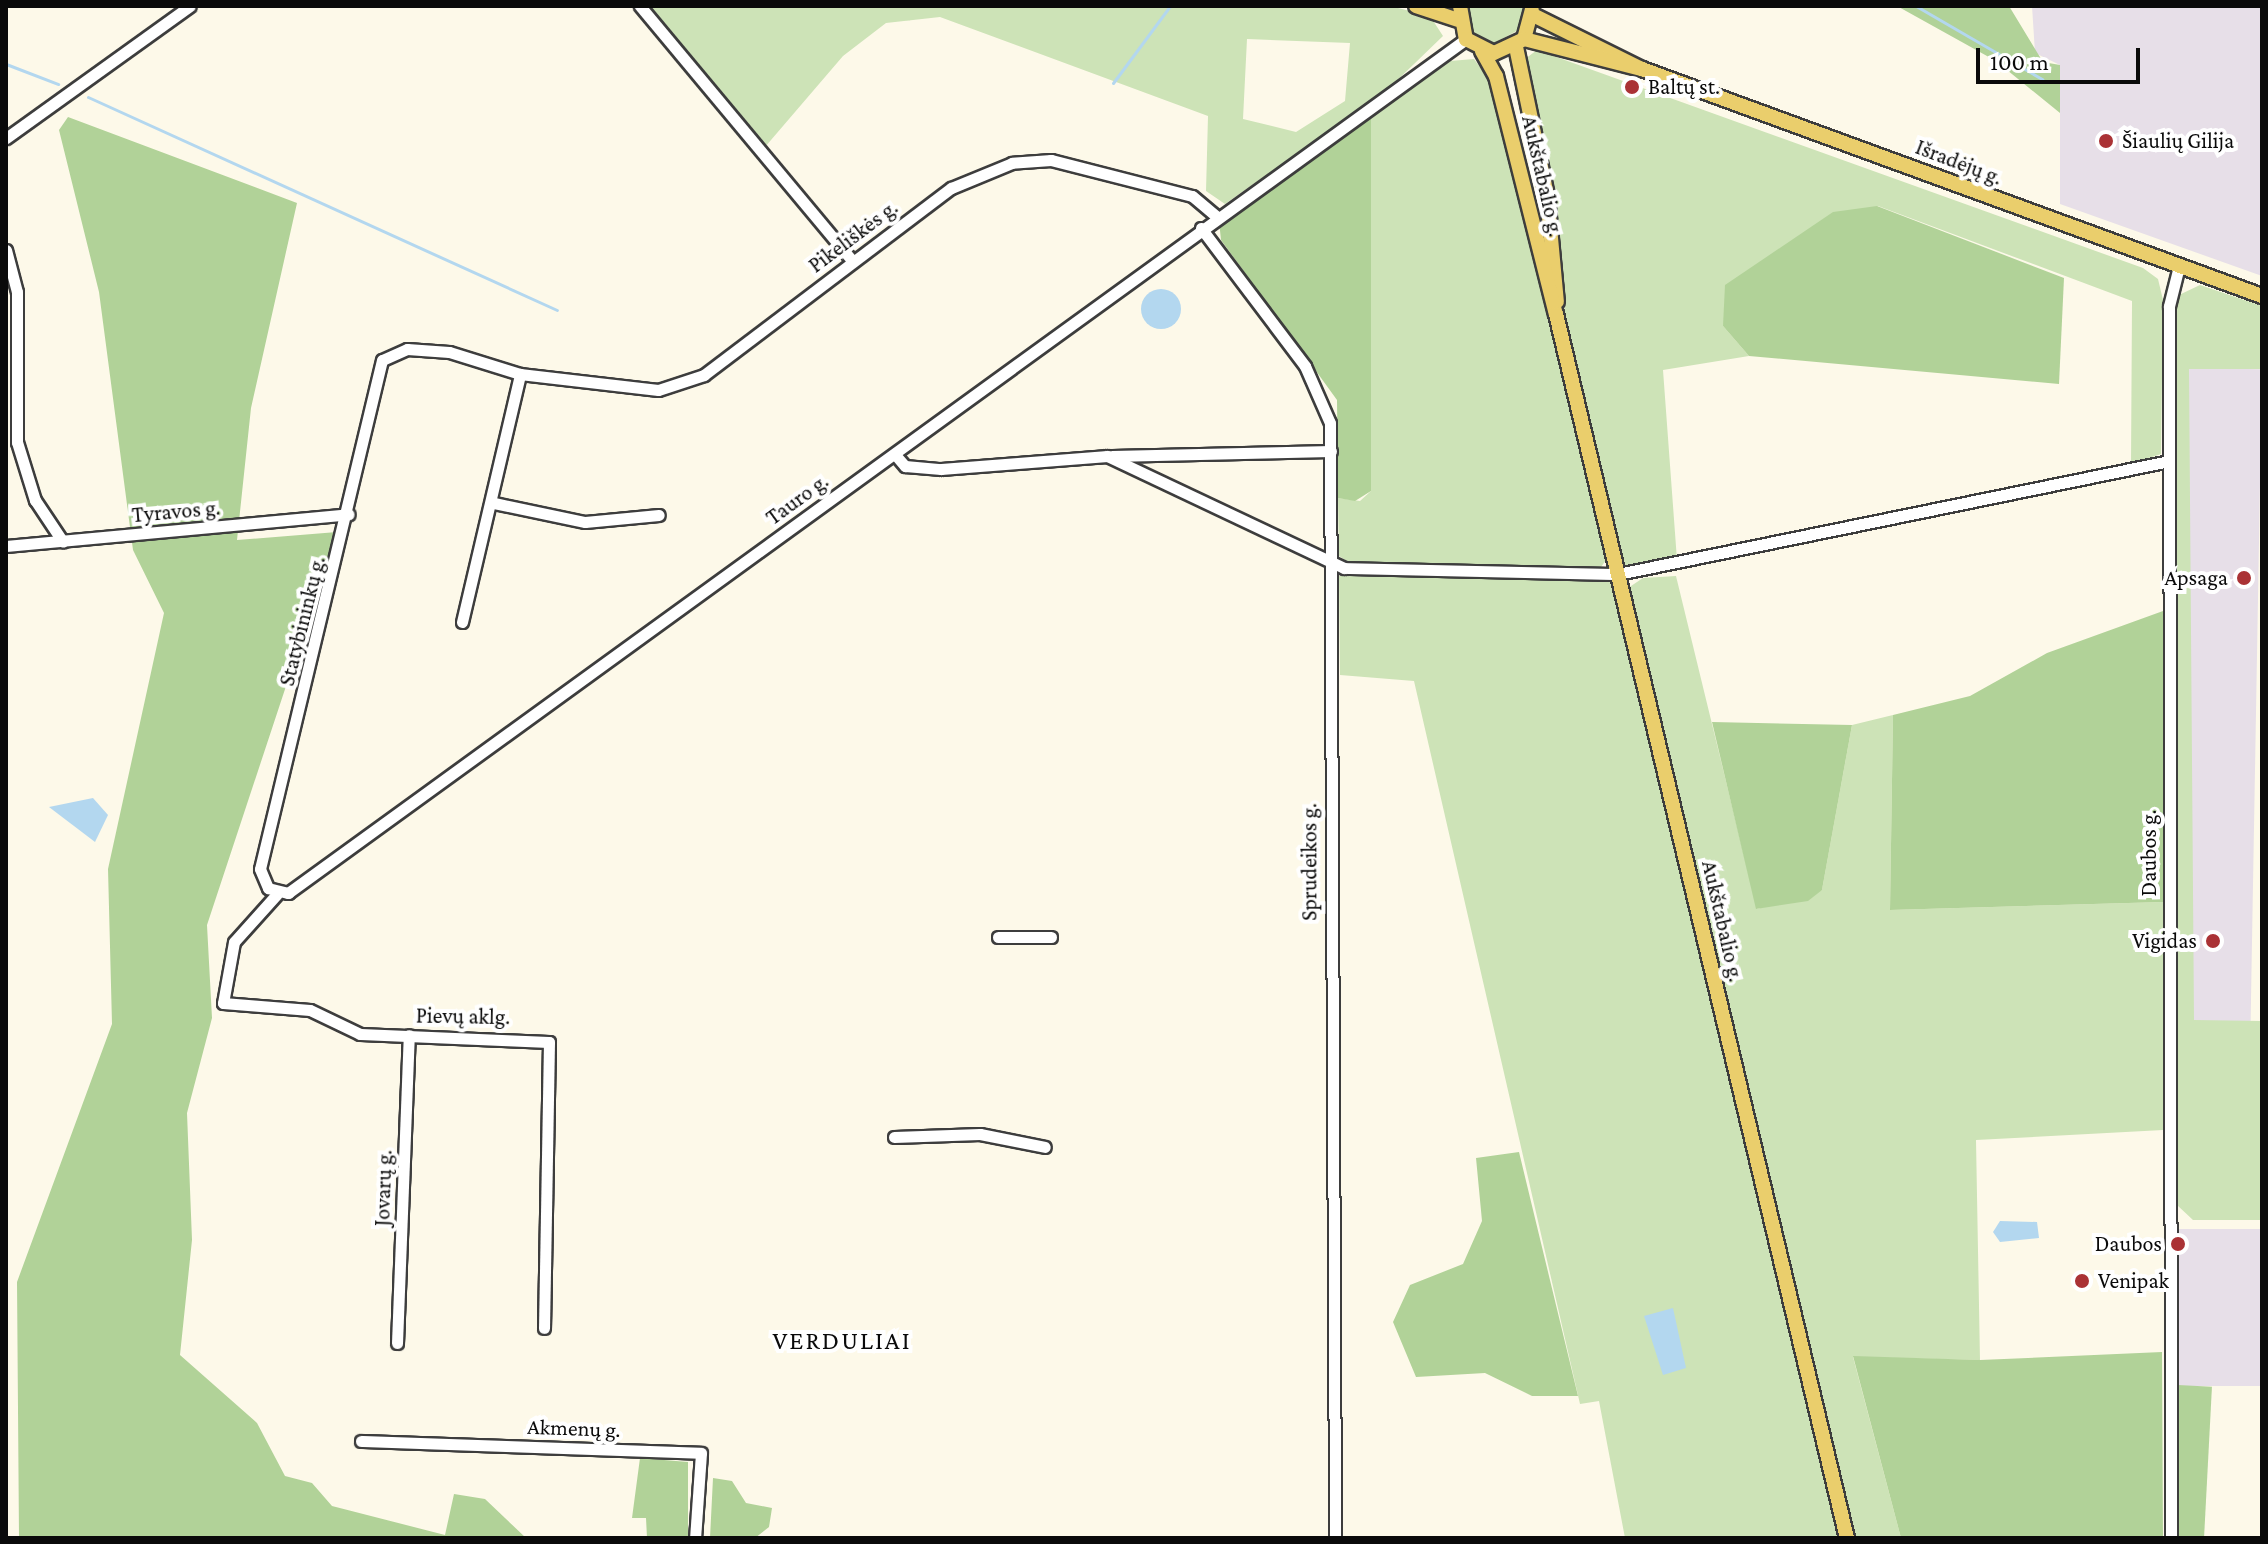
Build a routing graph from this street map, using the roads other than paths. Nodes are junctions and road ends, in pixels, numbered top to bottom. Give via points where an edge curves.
1 (190, 6) edge
2 (640, 6) edge
3 (1416, 6) edge
4 (1532, 10) edge
5 (1459, 13) edge
6 (1466, 39) junction
7 (1520, 43) junction
8 (1482, 51) junction
9 (1642, 69) junction
10 (6, 138) edge
11 (1216, 216) junction
12 (1201, 228) junction
13 (6, 250) edge
14 (852, 260) junction
15 (2179, 266) junction
16 (2262, 296) edge
17 (1556, 314) junction
18 (382, 360) joint
19 (520, 374) junction
20 (1331, 451) junction
21 (1107, 456) junction
22 (898, 458) junction
23 (2169, 461) junction
24 (494, 503) junction
25 (349, 514) junction
26 (659, 515) dead end
27 (63, 542) junction
28 (6, 546) edge
29 (1330, 561) junction
30 (1618, 574) junction
31 (462, 622) dead end
32 (273, 891) junction
33 (998, 937) dead end
34 (1051, 937) dead end
35 (409, 1035) junction
36 (894, 1137) dead end
37 (1045, 1147) dead end
38 (544, 1328) dead end
39 (397, 1343) dead end
40 (361, 1441) dead end
41 (695, 1538) edge
42 (1335, 1538) edge
43 (1847, 1538) edge
44 (2171, 1538) edge

1 - 10 street
2 - 14 street
3 - 5 main road
4 - 7 main road
4 - 9 main road, Išradėjų g.
5 - 6 main road
6 - 8 main road
6 - 11 street, Tauro g.
7 - 8 main road
7 - 9 main road, Išradėjų g.
7 - 17 main road, Aukštabalio g. via 1547,195
8 - 17 main road, Aukštabalio g. via 1496,76
9 - 15 main road, Išradėjų g.
11 - 12 street, Tauro g.
11 - 14 street, Pikeliškės g. via 1192,196 1051,160 1012,163 951,188
12 - 20 street, Sprudeikos g. via 1327,402
12 - 22 street, Tauro g. via 934,423
13 - 27 street via 17,292 17,442 35,500
14 - 19 street, Pikeliškės g. via 704,375 658,390 621,390
15 - 16 main road, Išradėjų g.
15 - 23 street, Daubos g. via 2169,306
17 - 30 main road, Aukštabalio g.
18 - 19 street, Pikeliškės g. via 407,349 449,352
18 - 25 street, Statybininkų g.
19 - 24 street
20 - 21 street
20 - 29 street, Sprudeikos g.
21 - 22 street via 941,469 905,466
21 - 29 street
22 - 32 street, Tauro g.
23 - 30 street via 1879,526
23 - 44 street, Daubos g.
24 - 26 street via 585,522
24 - 31 street
25 - 27 street, Tyravos g.
25 - 32 street, Statybininkų g. via 260,869
27 - 28 street, Tyravos g.
29 - 30 street via 1344,568
29 - 42 street, Sprudeikos g.
30 - 43 main road, Aukštabalio g.
32 - 35 street, Pievų aklg. via 234,942 223,1003 310,1010 344,1031
33 - 34 street
35 - 38 street, Pievų aklg. via 542,1038 554,1052
35 - 39 street, Jovarų g.
36 - 37 street via 980,1134
40 - 41 street, Akmenų g. via 701,1453

